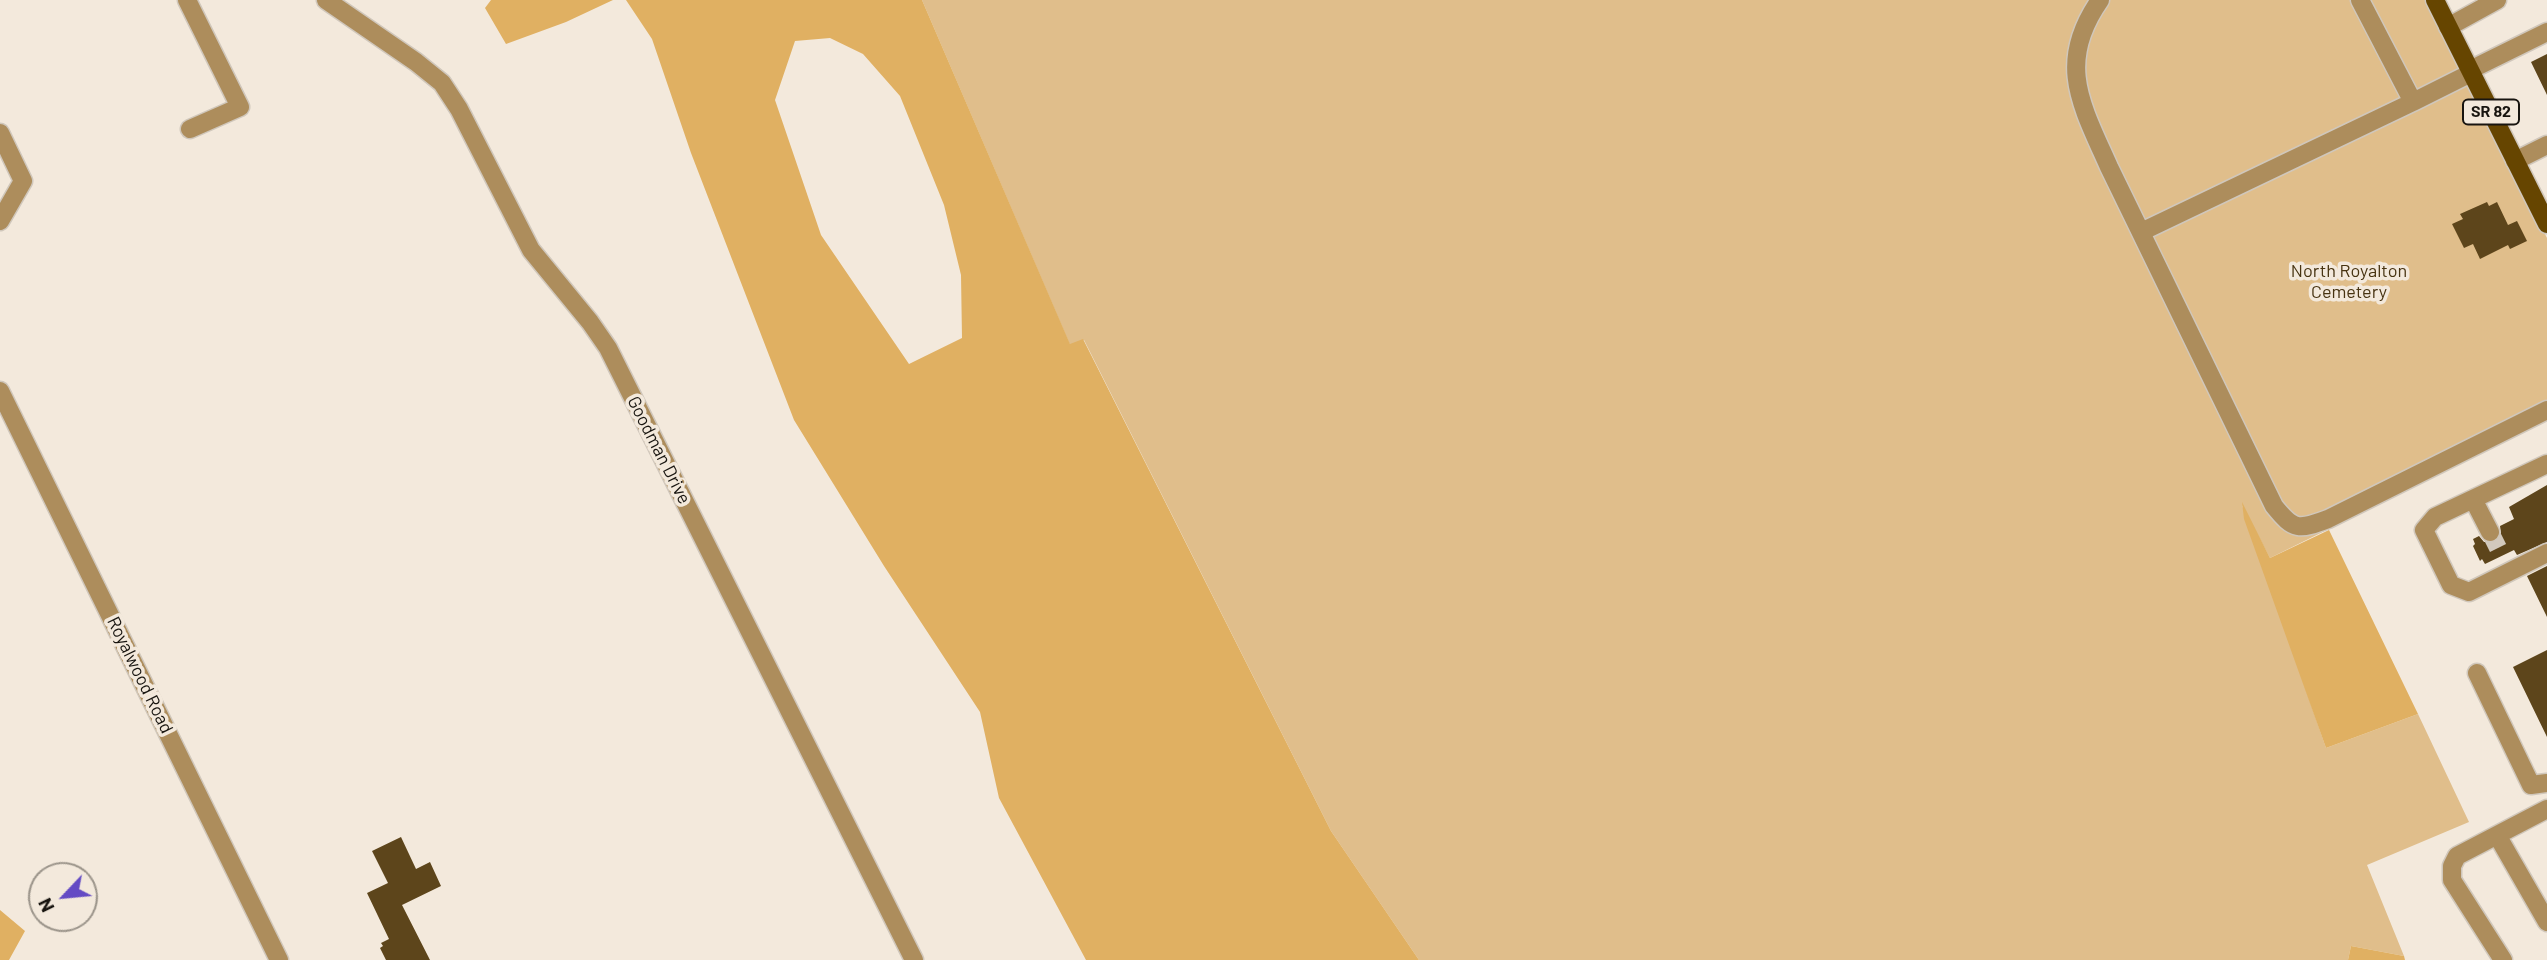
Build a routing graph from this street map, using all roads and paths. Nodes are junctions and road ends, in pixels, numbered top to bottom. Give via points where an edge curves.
1 (187, 0) edge
2 (326, 0) edge
3 (2100, 0) edge
4 (2360, 0) edge
5 (2437, 0) edge
6 (2497, 0) edge
7 (2448, 27) junction
8 (2547, 32) edge
9 (2470, 72) junction
10 (2413, 102) junction
11 (190, 129) dead end
12 (0, 133) edge
13 (2547, 145) edge
14 (2515, 161) junction
15 (2545, 217) edge
16 (0, 221) edge
17 (2141, 232) junction
18 (0, 391) edge
19 (2547, 410) edge
20 (2547, 464) edge
21 (2473, 499) junction
22 (2490, 532) tunnel mouth
23 (2547, 553) edge
24 (2477, 673) dead end
25 (2547, 783) edge
26 (2547, 810) edge
27 (2497, 835) junction
28 (2547, 922) edge
29 (279, 960) edge
30 (914, 960) edge
31 (2503, 960) edge

1 - 11 street via 240,107
2 - 30 street, Goodman Drive via 442,83 531,250 608,348
3 - 17 street via 2086,20 2075,57 2076,83 2084,111
4 - 10 street
5 - 7 main road, SR 82
6 - 7 street
7 - 9 main road, SR 82
8 - 9 street
9 - 10 street
9 - 14 main road, SR 82
10 - 17 street
12 - 16 street via 23,181
13 - 14 street
14 - 15 main road, SR 82
17 - 19 street via 2274,506 2288,524 2303,527 2328,519
18 - 29 street, Royalwood Road
20 - 21 street
21 - 22 street
21 - 23 street via 2435,517 2424,530 2451,585 2469,592 2506,564
24 - 25 street via 2531,785
26 - 27 street
27 - 28 street
27 - 31 street via 2457,856 2452,880

